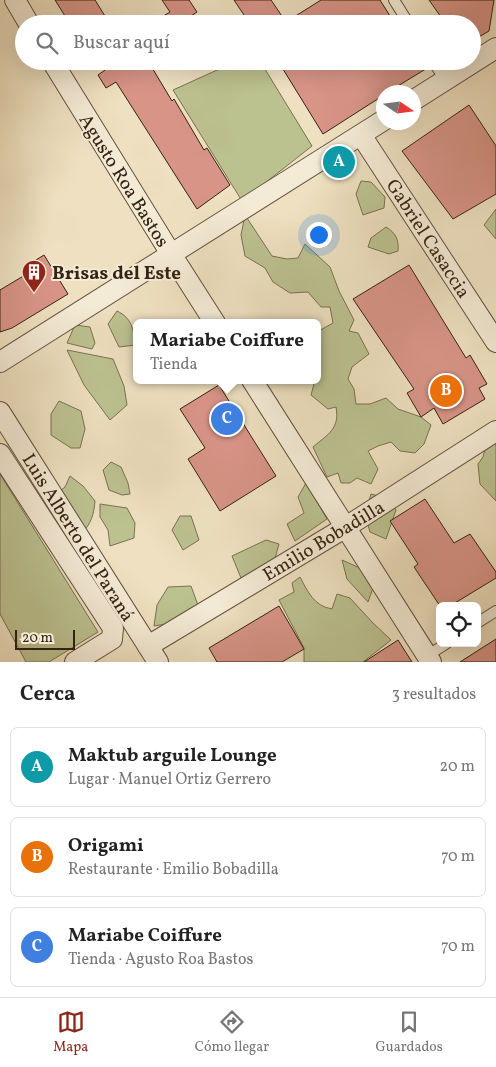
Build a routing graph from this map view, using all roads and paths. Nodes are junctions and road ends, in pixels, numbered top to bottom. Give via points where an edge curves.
1 (15, 0) edge
2 (394, 0) edge
3 (24, 15) edge
4 (403, 15) edge
5 (496, 48) edge
6 (481, 57) edge
7 (58, 70) edge
8 (439, 70) edge
9 (461, 70) edge
10 (445, 80) junction
11 (421, 95) edge
12 (376, 125) edge
13 (361, 135) junction
14 (171, 254) junction
15 (212, 319) edge
16 (496, 342) edge
17 (0, 362) edge
18 (255, 384) edge
19 (0, 412) edge
20 (496, 431) edge
21 (0, 454) edge
22 (346, 527) junction
23 (496, 611) edge
24 (481, 620) edge
25 (442, 647) edge
26 (153, 654) edge
27 (429, 659) edge
28 (75, 662) edge

1 - 3 street
2 - 4 lane
5 - 6 street
7 - 14 street, Agusto Roa Bastos
8 - 10 lane
9 - 10 street
10 - 11 street
12 - 13 street
13 - 14 street
13 - 16 street, Gabriel Casaccia
14 - 15 street, Agusto Roa Bastos
14 - 17 street
18 - 22 street
19 - 26 street, Luis Alberto del Paraná
20 - 22 street, Emilio Bobadilla
21 - 28 street via 113,628 112,638
22 - 26 street, Emilio Bobadilla
22 - 27 street
23 - 24 lane
25 - 27 lane

